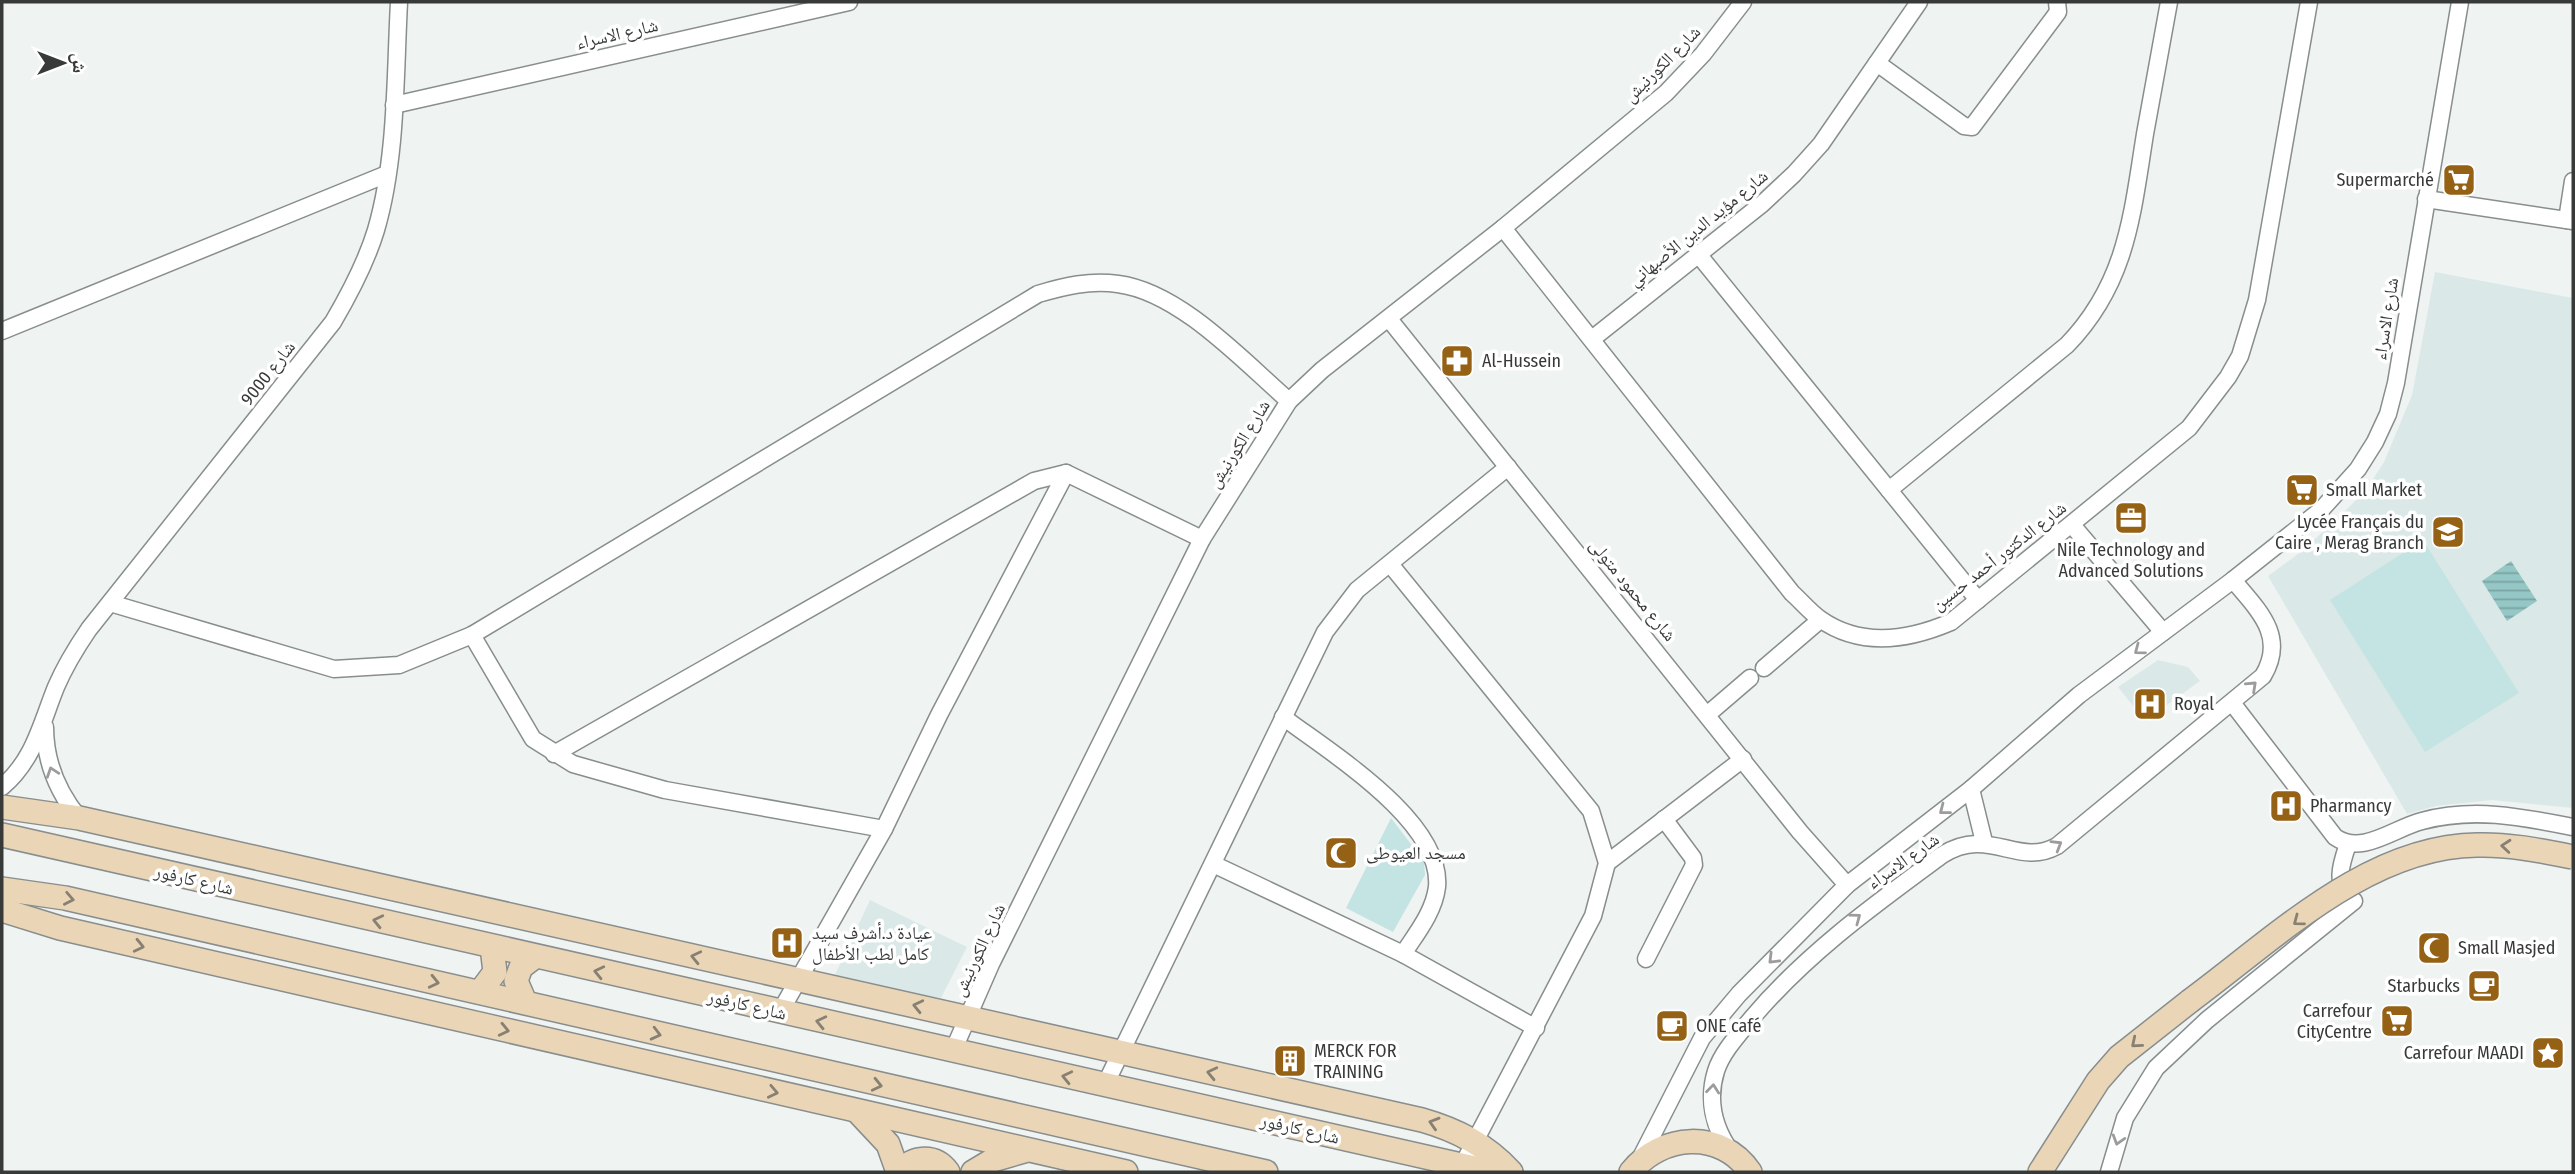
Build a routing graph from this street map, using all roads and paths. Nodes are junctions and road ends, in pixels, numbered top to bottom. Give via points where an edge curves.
1 (399, 2) edge
2 (849, 2) edge
3 (1743, 2) edge
4 (1919, 2) edge
5 (2057, 2) edge
6 (2169, 2) edge
7 (2309, 2) edge
8 (2460, 2) edge
9 (1877, 63) junction
10 (394, 105) junction
11 (387, 174) junction
12 (2573, 181) edge
13 (2426, 199) junction
14 (2570, 221) edge
15 (1503, 228) junction
16 (1698, 254) junction
17 (1389, 319) junction
18 (2, 331) edge
19 (1591, 339) junction
20 (1289, 401) junction
21 (1508, 467) junction
22 (1066, 473) junction
23 (1889, 490) junction
24 (2072, 525) junction
25 (1202, 539) junction
26 (1390, 564) junction
27 (2233, 580) junction
28 (1978, 600) junction
29 (110, 603) junction
30 (1820, 620) junction
31 (2163, 632) junction
32 (472, 635) junction
33 (1764, 668) dead end
34 (1750, 678) dead end
35 (2233, 704) junction
36 (1708, 714) junction
37 (1283, 717) junction
38 (45, 720) junction
39 (554, 754) junction
40 (1743, 759) junction
41 (2, 787) edge
42 (1970, 789) junction
43 (2, 807) edge
44 (79, 818) junction
45 (1664, 819) junction
46 (2573, 827) edge
47 (884, 829) junction
48 (2, 835) edge
49 (1984, 842) junction
50 (2348, 844) junction
51 (229, 852) junction
52 (2573, 857) edge
53 (1607, 863) junction
54 (1213, 864) junction
55 (1847, 886) junction
56 (2, 889) edge
57 (272, 897) junction
58 (2, 910) edge
59 (244, 939) junction
60 (492, 947) junction
61 (1403, 954) junction
62 (533, 958) junction
63 (1646, 959) dead end
64 (800, 981) junction
65 (301, 983) junction
66 (480, 992) junction
67 (525, 1002) junction
68 (780, 1012) junction
69 (968, 1018) junction
70 (1536, 1028) junction
71 (701, 1045) junction
72 (953, 1051) junction
73 (1121, 1052) junction
74 (729, 1083) junction
75 (1105, 1085) junction
76 (856, 1110) junction
77 (1475, 1142) junction
78 (1029, 1150) junction
79 (1239, 1166) junction
80 (1462, 1166) junction
81 (1747, 1166) edge
82 (1634, 1168) edge
83 (899, 1172) edge
84 (947, 1172) edge
85 (973, 1172) edge
86 (1126, 1172) edge
87 (1204, 1172) edge
88 (1266, 1172) edge
89 (1492, 1172) edge
90 (1511, 1172) edge
91 (2040, 1172) edge
92 (2109, 1172) edge

1 - 10 street, شارع 9000
2 - 10 street, شارع الاسراء
3 - 15 street, شارع الكورنيش via 1666,93
4 - 9 street, شارع مؤيد الدين الأصبهاني
5 - 9 street via 2058,12 1972,127 1964,126
6 - 23 street via 2129,233 2099,305 2067,345
7 - 24 street, شارع الدكتور أحمد حسين via 2257,300 2240,356 2189,428
8 - 13 street, شارع الاسراء
9 - 16 street, شارع مؤيد الدين الأصبهاني via 1821,144 1794,174
10 - 11 street, شارع 9000
11 - 18 street
11 - 29 street, شارع 9000 via 376,230 358,278 333,322
12 - 14 street
13 - 14 street
13 - 27 street, شارع الاسراء via 2396,383 2375,442 2321,510
15 - 17 street, شارع الكورنيش
15 - 19 street, شارع الدكتور أحمد حسين
16 - 19 street, شارع مؤيد الدين الأصبهاني
16 - 23 street
17 - 20 street, شارع الكورنيش
17 - 21 street, شارع محمود متولى
19 - 30 street, شارع الدكتور أحمد حسين via 1792,593
20 - 25 street, شارع الكورنيش
20 - 32 street via 1192,318 1158,296 1119,284 1078,283 1038,294
21 - 26 street
21 - 36 street, شارع محمود متولى
22 - 25 street
22 - 39 street via 1034,481
22 - 47 street
23 - 28 street
24 - 28 street, شارع الدكتور أحمد حسين
24 - 31 street
25 - 69 street, شارع الكورنيش
26 - 37 street via 1357,590 1325,632
26 - 53 street via 1591,811
27 - 31 street, شارع الاسراء
35 -> 27 street, شارع الاسراء via 2263,676 2273,648 2265,618
28 - 30 street, شارع الدكتور أحمد حسين via 1951,622 1920,635 1897,638 1852,634
29 - 32 street via 334,669 399,665
29 - 38 street, شارع 9000 via 70,657
30 - 33 street
31 -> 42 street, شارع الاسراء via 2079,695
32 - 39 street via 533,739
34 - 36 street
49 -> 35 street, شارع الاسراء via 2033,853 2057,846
35 - 50 street via 2335,837
36 - 40 street, شارع محمود متولى
37 - 54 street
37 - 61 street via 1382,790 1428,848 1437,886 1433,906
38 - 41 street, شارع 9000 via 26,762
44 -> 38 street via 60,792 48,762
39 - 47 street via 593,771 665,790
40 - 45 street
40 - 55 street, شارع محمود متولى
42 - 49 street
42 -> 55 street, شارع الاسراء
43 - 44 street
44 - 51 street
45 - 53 street
45 - 63 street via 1694,865
46 - 50 street via 2498,813 2455,814 2413,823 2365,844
47 - 64 street
48 - 57 street, شارع كارفور
81 -> 49 street, شارع الاسراء via 1714,1118 1712,1093 1721,1058 1794,972 1845,927 1951,849
50 -> 92 street via 2340,882 2351,903 2156,1068 2125,1118
51 - 57 street
64 -> 51 street
52 -> 91 street, bridge via 2476,845 2417,853 2337,891 2119,1058 2098,1081
53 - 70 street via 1593,916
54 - 61 street
54 - 73 street
55 -> 82 street, شارع الاسراء via 1739,994 1702,1038
56 -> 59 street via 65,898
60 -> 57 street, شارع كارفور
58 -> 65 street via 60,928
59 - 65 street
59 -> 66 street
60 - 62 street, شارع كارفور
60 - 66 street via 495,972
61 - 70 street
62 - 67 street via 521,967 516,981
68 -> 62 street, شارع كارفور
64 - 68 street
69 -> 64 street
65 -> 74 street
66 - 67 street
67 -> 71 street
72 -> 68 street, شارع كارفور
69 - 72 street, شارع الكورنيش
69 - 73 street
70 - 77 street
71 - 74 street
71 -> 79 street
75 -> 72 street, شارع كارفور
73 - 75 street
77 -> 73 street via 1422,1120
74 -> 76 street
75 - 80 street, شارع كارفور
76 - 78 street
76 - 83 street via 888,1144
77 - 80 street
77 - 90 street
78 - 85 street via 993,1160
78 - 86 street
79 - 87 street
79 - 88 street
80 - 89 street, شارع كارفور
81 - 82 street via 1714,1144 1683,1142 1654,1151
83 - 84 street via 924,1158

